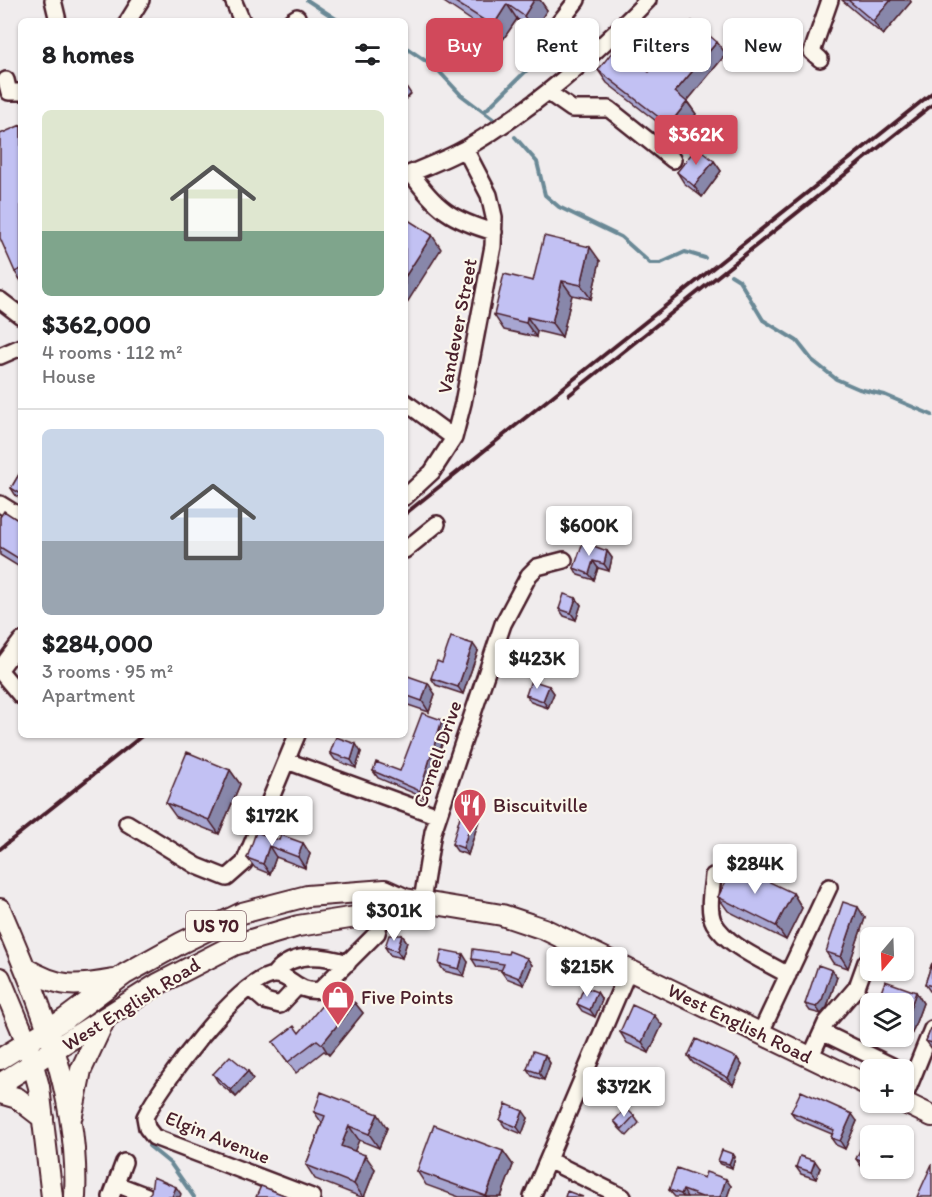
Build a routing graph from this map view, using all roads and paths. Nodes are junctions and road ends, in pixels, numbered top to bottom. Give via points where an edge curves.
1 (53, 0) edge
2 (141, 0) edge
3 (232, 0) edge
4 (577, 0) edge
5 (830, 0) edge
6 (638, 4) edge
7 (57, 18) edge
8 (130, 18) edge
9 (241, 18) edge
10 (563, 18) edge
11 (820, 59) dead end
12 (6, 80) dead end
13 (18, 92) edge
14 (549, 93) junction
15 (465, 149) junction
16 (673, 160) dead end
17 (408, 174) edge
18 (494, 232) junction
19 (0, 300) edge
20 (18, 314) edge
21 (18, 347) edge
22 (0, 356) edge
23 (408, 404) edge
24 (454, 438) junction
25 (408, 494) edge
26 (0, 504) edge
27 (18, 515) edge
28 (437, 524) dead end
29 (408, 548) edge
30 (564, 560) dead end
31 (18, 645) edge
32 (0, 670) edge
33 (18, 692) edge
34 (296, 738) edge
35 (287, 761) junction
36 (438, 816) junction
37 (127, 823) dead end
38 (713, 876) dead end
39 (829, 887) dead end
40 (413, 900) junction
41 (0, 909) edge
42 (382, 913) junction
43 (348, 963) junction
44 (25, 968) junction
45 (629, 969) junction
46 (274, 974) junction
47 (788, 975) junction
48 (0, 978) edge
49 (860, 979) edge
50 (119, 980) junction
51 (297, 987) junction
52 (250, 988) junction
53 (106, 1019) junction
54 (932, 1029) edge
55 (48, 1030) junction
56 (761, 1032) junction
57 (822, 1032) junction
58 (27, 1043) junction
59 (56, 1051) junction
60 (811, 1056) junction
61 (0, 1059) edge
62 (878, 1059) edge
63 (33, 1065) junction
64 (914, 1074) edge
65 (860, 1081) edge
66 (0, 1084) edge
67 (0, 1093) edge
68 (914, 1107) edge
69 (932, 1116) edge
70 (43, 1118) junction
71 (70, 1129) junction
72 (548, 1161) junction
73 (124, 1162) dead end
74 (114, 1191) edge
75 (147, 1196) edge
76 (52, 1197) edge
77 (75, 1197) edge
78 (312, 1197) edge
79 (532, 1197) edge
80 (623, 1197) edge

1 - 7 street
2 - 8 street
3 - 9 street
4 - 10 street
5 - 11 street via 812,52
6 - 14 street
12 - 13 street via 9,92
14 - 15 street
14 - 16 street via 572,109 609,109
15 - 17 street
15 - 18 street, Vandever Street via 489,195
17 - 18 street via 436,206 465,223
18 - 24 street, Vandever Street via 464,403
19 - 20 street
21 - 22 street
23 - 24 street
24 - 25 street, Vandever Street via 432,472
26 - 27 street
28 - 29 street
30 - 36 street, Cornell Drive via 537,567 529,575 504,624
31 - 32 street
32 - 33 street
34 - 35 street
35 - 36 street
35 - 37 street via 244,862 227,878 196,866
36 - 40 street, Cornell Drive
38 - 47 street via 714,922 731,940
39 - 47 street
40 - 42 main road, West English Road / US 70
40 - 45 main road, West English Road / US 70 via 502,915
40 - 50 main road, West English Road / US 70 via 385,890 354,890 277,903 242,914 181,943
41 - 44 main road
42 - 43 street via 377,933
42 - 53 main road, West English Road / US 70 via 298,926 234,945 158,984
43 - 46 street, Elgin Avenue via 307,957 282,965
43 - 51 street via 320,990 309,992
44 - 50 main road via 68,986
44 - 55 main road
45 - 56 main road, West English Road / US 70
45 - 72 street
46 - 51 street
46 - 52 street, Elgin Avenue
47 - 56 street
48 - 58 main road
49 - 57 street
50 - 55 main road, West English Road / US 70
51 - 52 street via 280,1005 266,1001
52 - 78 street, Elgin Avenue via 185,1055 151,1105 145,1117 147,1128 154,1137
53 - 59 main road, West English Road
53 - 71 main road, US 70 via 81,1070
54 - 64 street
55 - 58 main road, West English Road / US 70
55 - 59 main road
56 - 60 main road, West English Road / US 70
57 - 60 street
57 - 62 street
58 - 61 main road, West English Road
58 - 63 main road
59 - 63 main road, West English Road
59 - 71 main road
60 - 65 main road, West English Road / US 70
63 - 66 main road, West English Road
63 - 70 main road
67 - 70 main road via 17,1098
68 - 69 main road
70 - 76 main road
71 - 77 main road, US 70
72 - 79 street
72 - 80 street
73 - 74 street
74 - 75 street

